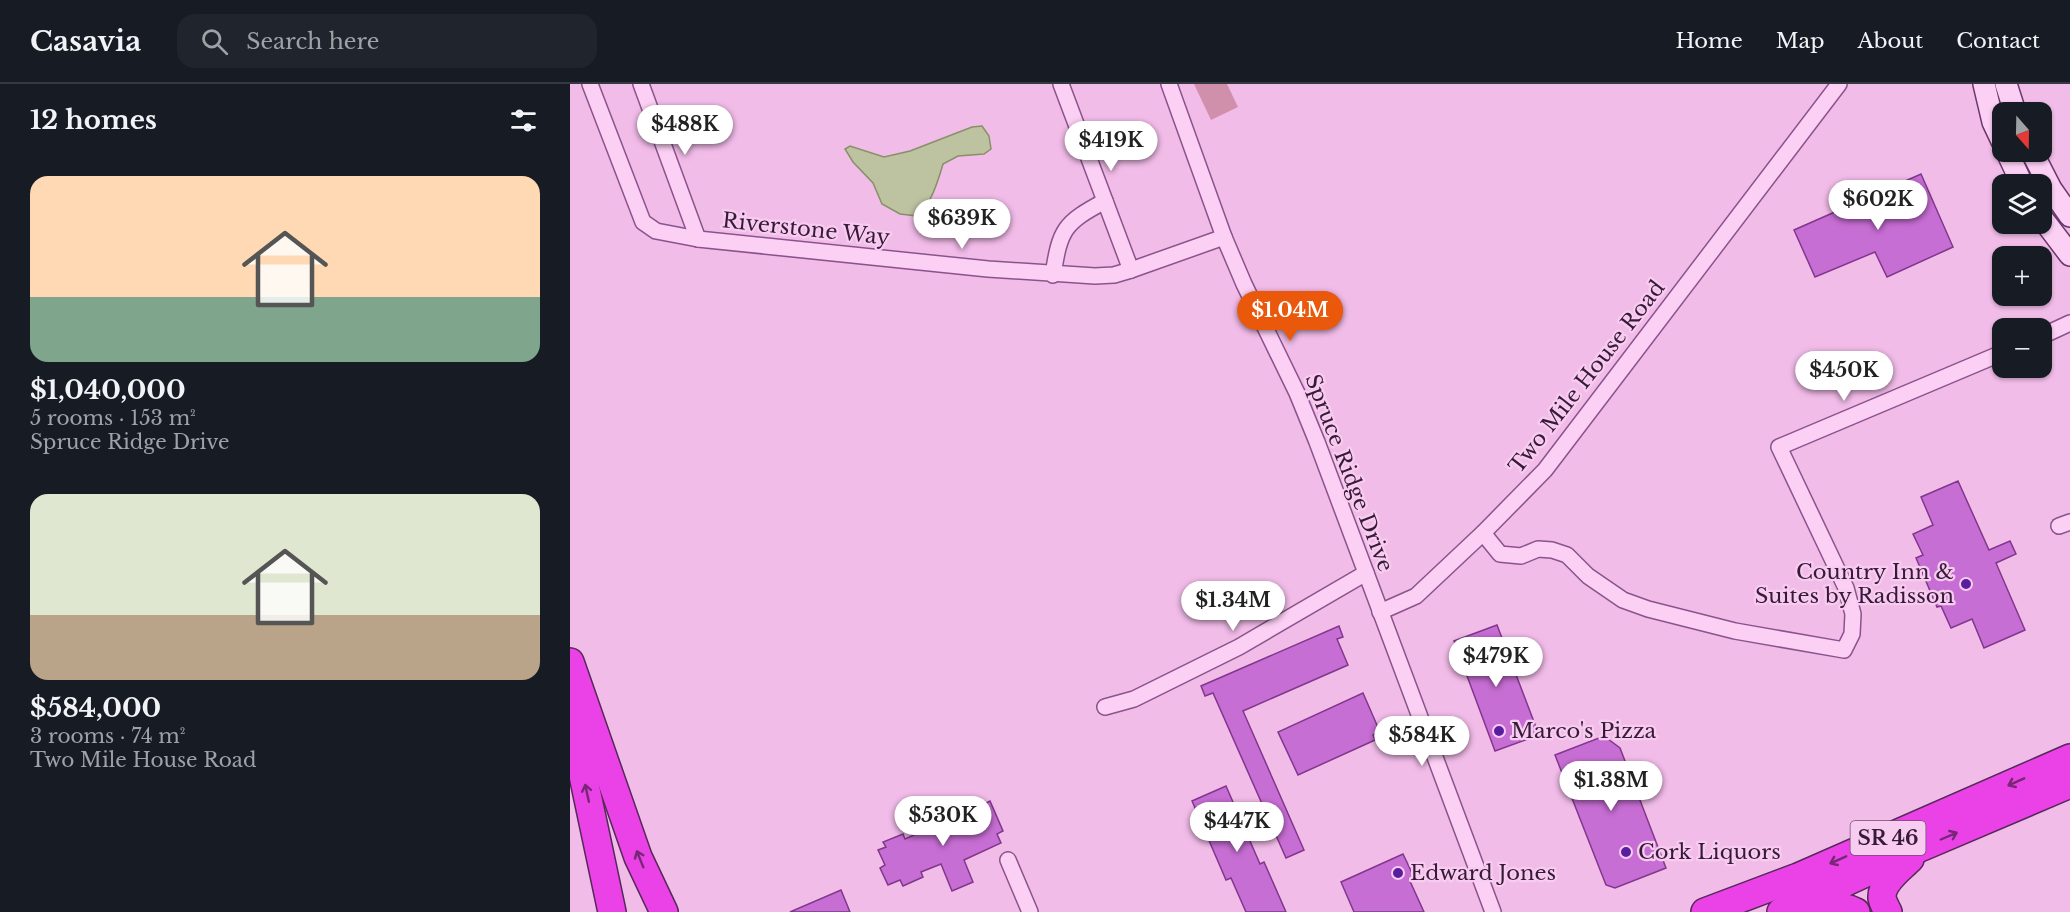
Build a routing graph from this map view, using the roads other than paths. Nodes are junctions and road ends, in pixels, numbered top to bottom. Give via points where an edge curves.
1 (590, 84) edge
2 (641, 84) edge
3 (1061, 84) edge
4 (1169, 84) edge
5 (1839, 84) edge
6 (1984, 84) edge
7 (2006, 84) edge
8 (2012, 102) edge
9 (1992, 118) edge
10 (2037, 162) edge
11 (1105, 201) junction
12 (2070, 216) edge
13 (2052, 231) edge
14 (1224, 237) junction
15 (698, 239) junction
16 (2070, 255) edge
17 (1131, 270) junction
18 (1053, 274) junction
19 (2070, 323) edge
20 (2052, 331) edge
21 (1992, 357) edge
22 (1483, 533) junction
23 (1366, 573) junction
24 (1380, 612) junction
25 (570, 662) edge
26 (1106, 707) dead end
27 (570, 714) edge
28 (2070, 758) edge
29 (2070, 784) edge
30 (1923, 848) junction
31 (1008, 860) dead end
32 (612, 912) edge
33 (664, 912) edge
34 (1030, 912) edge
35 (1493, 912) edge
36 (1705, 912) edge
37 (1783, 912) edge
38 (1856, 912) edge
39 (1888, 912) edge

1 - 15 street, Riverstone Way via 643,222 656,231
2 - 15 street
3 - 11 street
4 - 14 street, Spruce Ridge Drive
5 - 22 street, Two Mile House Road via 1545,470
6 - 9 street
7 - 8 street
10 - 12 street
11 - 17 street
11 - 18 street via 1077,215 1065,227 1057,245
13 - 16 street
14 - 17 street, Riverstone Way
14 - 23 street, Spruce Ridge Drive via 1297,393
15 - 18 street, Riverstone Way
17 - 18 street, Riverstone Way via 1095,276
19 - 20 street
21 - 22 street via 1779,447 1846,588 1853,614 1852,634 1844,650 1735,632 1648,609 1623,600 1588,576 1567,555 1538,549 1521,556 1500,554
22 - 24 street, Two Mile House Road via 1416,596
23 - 24 street, Spruce Ridge Drive
23 - 26 street via 1239,647 1134,699
24 - 35 street
33 -> 25 highway via 638,856
32 -> 27 highway
28 -> 36 highway, SR 46 via 1798,878
30 -> 29 highway, SR 46
30 - 37 highway, SR 46
30 - 39 highway via 1884,889 1882,899
31 - 34 street
37 - 38 highway via 1825,904

